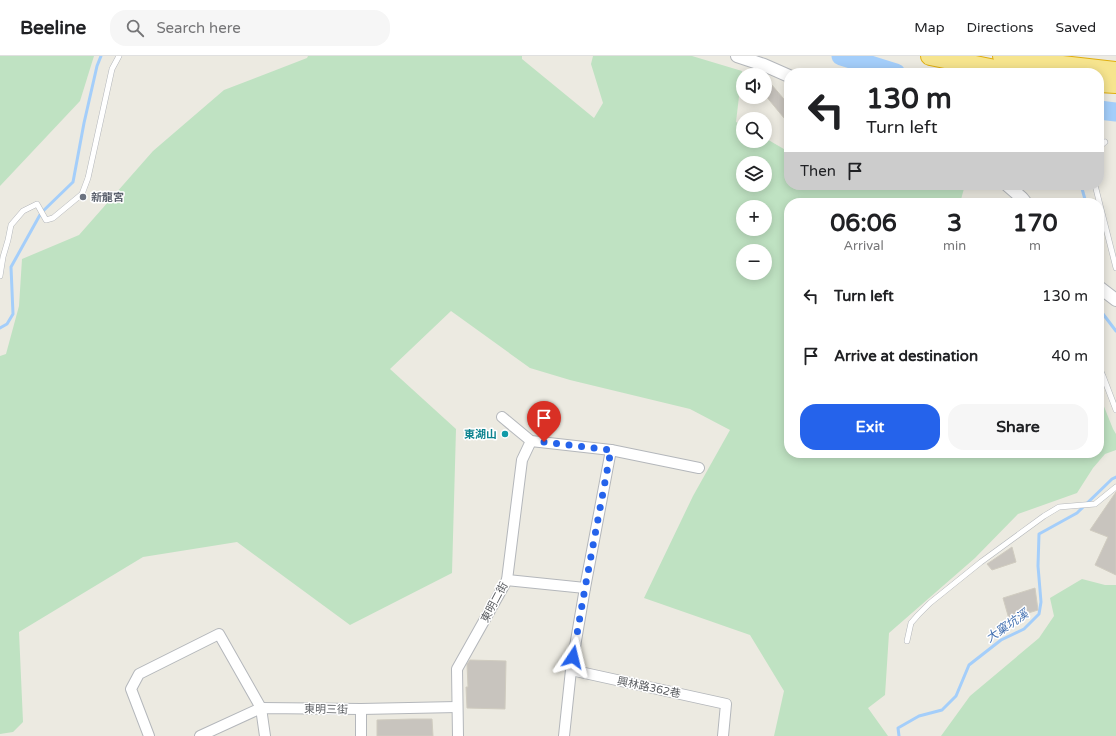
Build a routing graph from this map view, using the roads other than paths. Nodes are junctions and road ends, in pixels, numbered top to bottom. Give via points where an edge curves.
1 (119, 56) edge
2 (737, 56) edge
3 (930, 56) edge
4 (1002, 56) edge
5 (990, 68) edge
6 (1089, 68) edge
7 (1104, 70) edge
8 (1116, 71) edge
9 (784, 74) edge
10 (1104, 83) edge
11 (1116, 84) edge
12 (1013, 190) edge
13 (1022, 198) edge
14 (1104, 221) edge
15 (1116, 268) edge
16 (0, 276) edge
17 (1104, 376) edge
18 (1116, 410) edge
19 (502, 417) dead end
20 (531, 441) junction
21 (611, 450) junction
22 (699, 468) dead end
23 (1116, 487) edge
24 (507, 580) junction
25 (585, 588) junction
26 (907, 641) dead end
27 (571, 670) junction
28 (457, 707) junction
29 (261, 708) junction
30 (361, 709) junction
31 (149, 736) edge
32 (200, 736) edge
33 (265, 736) edge
34 (361, 736) edge
35 (458, 736) edge
36 (564, 736) edge
37 (723, 736) edge

1 - 16 lane via 112,70 88,178 82,194 53,218 46,220 36,204 23,211 10,225
2 - 9 street
3 - 5 highway
4 - 6 highway
7 - 8 highway
10 - 11 highway
12 - 13 street
14 - 15 lane
17 - 18 lane
19 - 20 street
20 - 21 street
20 - 24 street, 東明二街 via 522,460
21 - 22 street
21 - 25 street
23 - 26 lane via 1095,504 1059,507 981,562 930,603 910,623
24 - 25 street
24 - 28 street, 東明二街 via 457,669
25 - 27 street
27 - 36 street
27 - 37 street, 興林路362巷 via 726,704
28 - 30 street, 東明三街
28 - 35 street, 東明二街
29 - 30 street, 東明三街
29 - 31 street via 219,634 139,674 131,689
29 - 32 street, 東明三街
29 - 33 street
30 - 34 street

